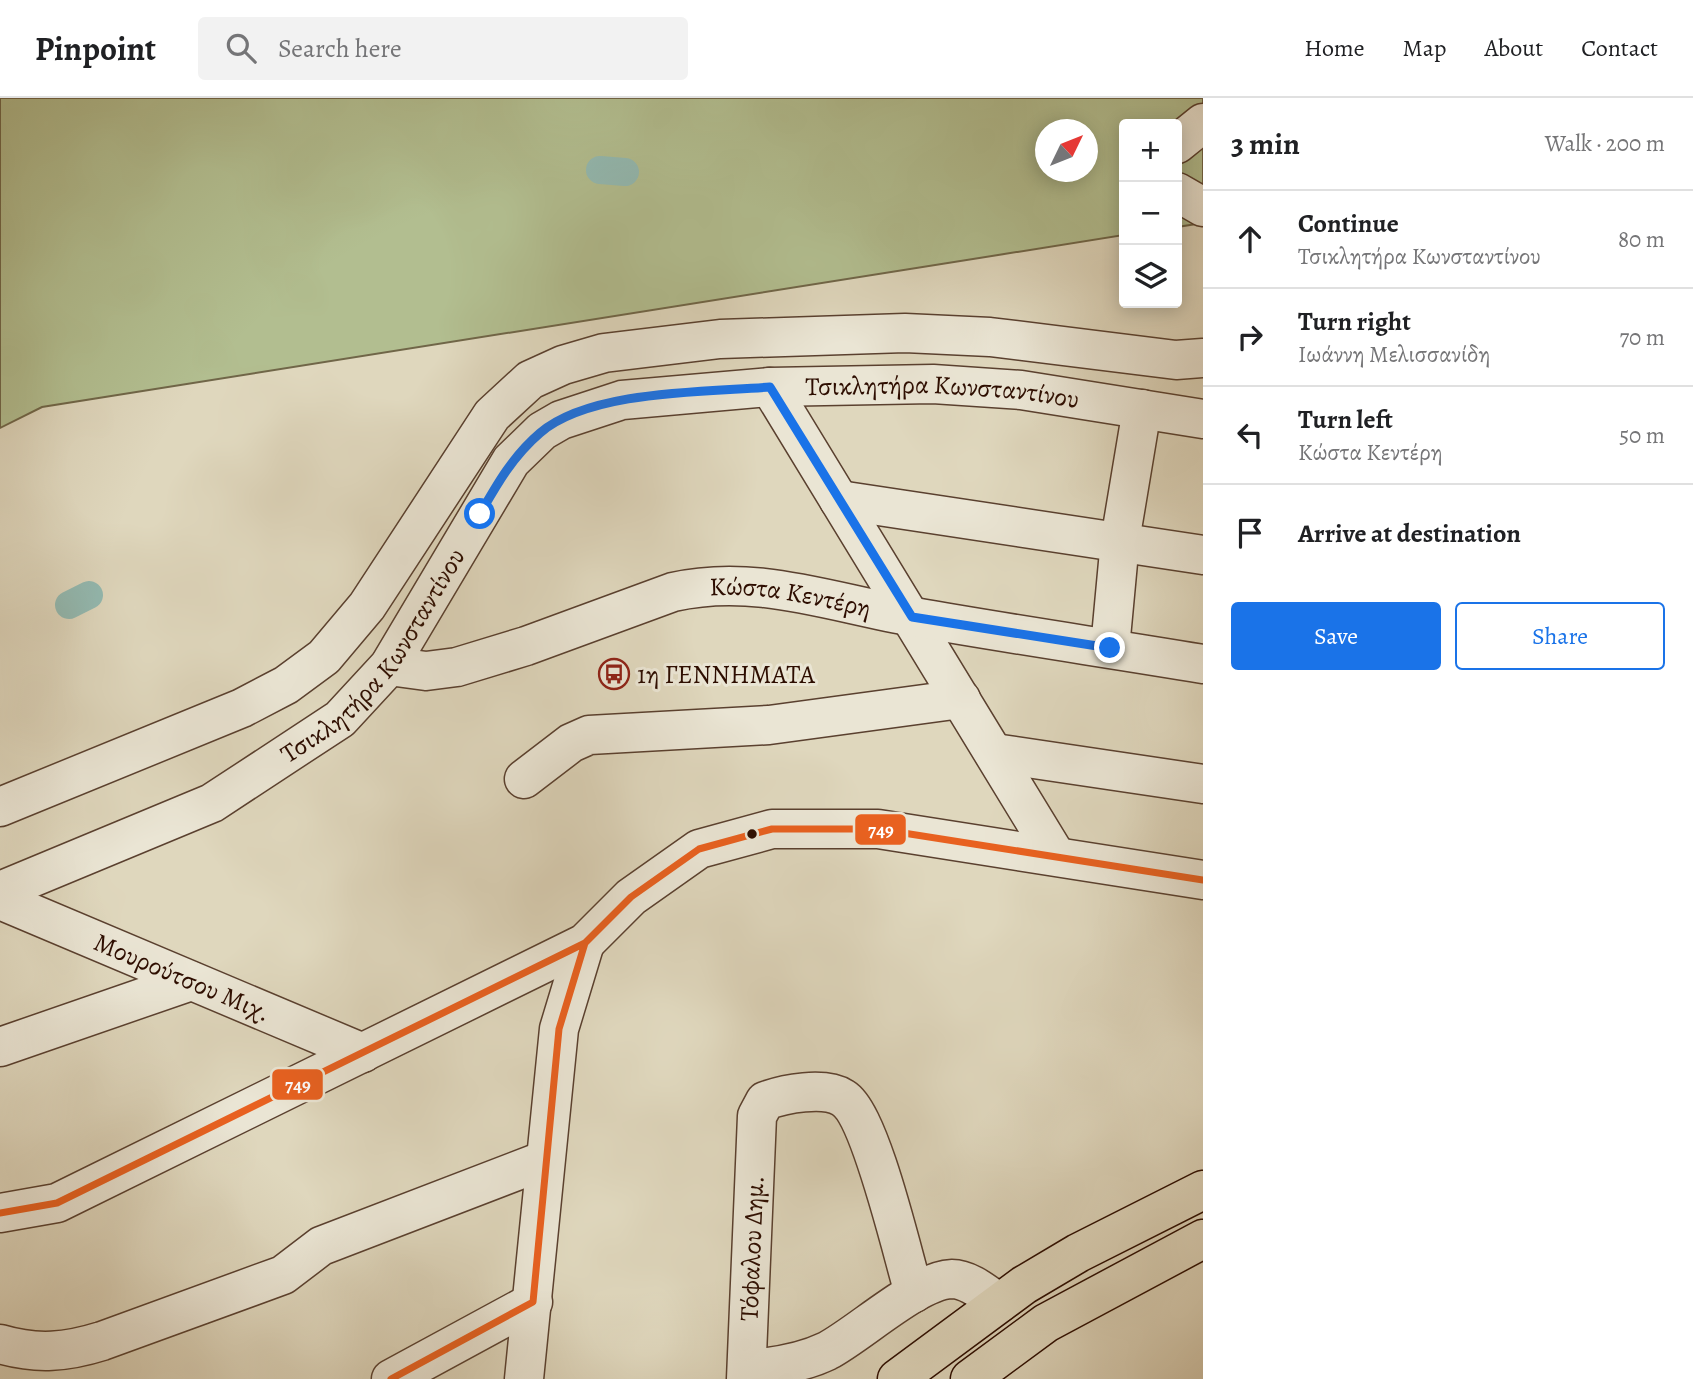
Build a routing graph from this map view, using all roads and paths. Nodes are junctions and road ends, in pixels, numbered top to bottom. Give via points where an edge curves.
1 (1203, 122) edge
2 (1182, 140) edge
3 (1182, 195) edge
4 (1203, 207) edge
5 (1203, 358) edge
6 (770, 387) junction
7 (1142, 409) junction
8 (1203, 419) edge
9 (839, 500) junction
10 (1120, 541) junction
11 (1203, 555) edge
12 (912, 617) junction
13 (1110, 648) junction
14 (1203, 664) edge
15 (389, 666) junction
16 (961, 699) junction
17 (994, 753) junction
18 (524, 779) dead end
19 (1203, 785) edge
20 (0, 807) edge
21 (1056, 856) junction
22 (1203, 880) edge
23 (0, 891) edge
24 (0, 900) edge
25 (585, 943) junction
26 (191, 981) junction
27 (0, 1048) edge
28 (363, 1052) junction
29 (545, 1160) junction
30 (1203, 1190) edge
31 (0, 1213) edge
32 (1203, 1239) edge
33 (914, 1293) junction
34 (533, 1303) junction
35 (999, 1303) junction
36 (0, 1344) edge
37 (748, 1374) edge
38 (391, 1379) edge
39 (524, 1379) edge
40 (897, 1379) edge
41 (970, 1379) edge

1 - 2 street
3 - 4 street
5 - 20 street via 1176,360 990,337 905,333 720,339 604,353 563,365 530,380 492,415 367,606 324,657 286,685 242,708
6 - 7 street, Τσικλητήρα Κωνσταντίνου via 981,386
6 - 9 street
6 - 15 street, Τσικλητήρα Κωνσταντίνου via 622,400 542,431 500,477
7 - 8 street, Τσικλητήρα Κωνσταντίνου
7 - 10 street
9 - 10 street
9 - 12 street
10 - 11 street
10 - 13 street
12 - 13 street, Κώστα Κεντέρη
12 - 15 street, Κώστα Κεντέρη via 787,589 739,584 695,587 457,667 426,671
12 - 16 street
13 - 14 street, Κώστα Κεντέρη
15 - 23 street, Τσικλητήρα Κωνσταντίνου via 320,735 212,803
16 - 17 street
16 - 18 street via 769,725 589,735
17 - 19 street
17 - 21 street
21 - 22 street
21 - 25 street via 878,829 772,830 699,849 631,897
24 - 26 street, Μουρούτσου Μιχ.
25 - 28 street
25 - 29 street via 559,1029
26 - 27 street
26 - 28 street, Μουρούτσου Μιχ.
28 - 31 street via 57,1203
29 - 34 street
29 - 36 street via 321,1246 283,1275 103,1341 47,1353
30 - 35 main road via 1078,1253
32 - 41 main road via 1046,1323
33 - 35 street via 954,1279 975,1286
33 - 37 street via 826,1351
33 - 37 street, Τόφαλου Δημ. via 872,1147 853,1108 843,1097 827,1093 780,1095 765,1101 757,1116
34 - 38 street
34 - 39 street
35 - 40 main road

